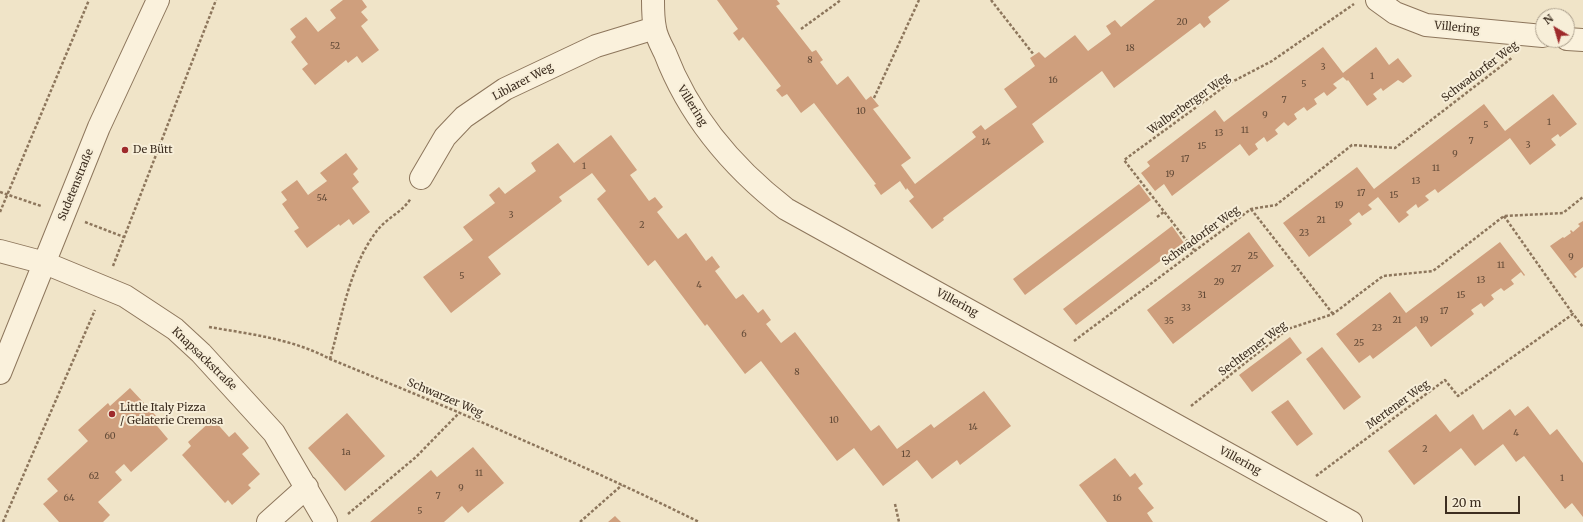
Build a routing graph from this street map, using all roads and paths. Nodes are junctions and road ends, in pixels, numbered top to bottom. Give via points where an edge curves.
1 (89, 0) edge
2 (158, 0) edge
3 (216, 0) edge
4 (653, 0) edge
5 (840, 0) edge
6 (919, 0) edge
7 (991, 0) edge
8 (1360, 0) edge
9 (1377, 0) edge
10 (655, 28) junction
11 (801, 29) dead end
12 (1535, 35) edge
13 (1535, 41) edge
14 (1034, 55) dead end
15 (874, 98) dead end
16 (421, 178) joint
17 (1583, 197) edge
18 (1251, 209) junction
19 (0, 212) edge
20 (1164, 212) junction
21 (1504, 216) junction
22 (1157, 217) dead end
23 (1194, 250) junction
24 (0, 251) edge
25 (45, 263) junction
26 (104, 287) junction
27 (1333, 314) junction
28 (1573, 314) junction
29 (1583, 327) edge
30 (175, 329) junction
31 (1053, 357) junction
32 (330, 359) junction
33 (0, 373) edge
34 (460, 412) junction
35 (1170, 423) junction
36 (622, 485) junction
37 (307, 487) junction
38 (1295, 491) junction
39 (895, 504) dead end
40 (335, 520) edge
41 (3, 522) edge
42 (268, 522) edge
43 (580, 522) edge
44 (699, 522) edge
45 (899, 522) edge
46 (1351, 522) edge

1 - 19 path
2 - 25 street, Sudetenstraße via 99,127
3 - 26 path
4 - 10 street, Villering
5 - 11 path
6 - 15 path
7 - 14 path
8 - 20 path, Walberberger Weg via 1272,61 1228,84 1124,160
9 - 12 street, Villering via 1395,13 1426,25
10 - 16 street, Liblarer Weg via 596,46 505,89 464,117 444,138
10 - 31 street, Villering via 672,71 699,120 734,163 758,187 786,208
13 - 18 path, Schwadorfer Weg via 1394,148 1352,145 1276,205
16 - 32 path via 407,204 376,231 364,251 355,270
17 - 21 path via 1563,213
18 - 23 path, Schwadorfer Weg
18 - 27 path
20 - 22 path
20 - 23 path, Walberberger Weg
21 - 27 path, Sechtemer Weg via 1433,271 1383,276
21 - 28 path
23 - 31 path, Schwadorfer Weg
24 - 25 street, Knapsackstraße
25 - 26 street, Knapsackstraße
25 - 33 street, Sudetenstraße
26 - 30 street, Knapsackstraße via 125,296
26 - 41 path
27 - 35 path, Sechtemer Weg via 1288,329
28 - 29 path
28 - 38 path, Mertener Weg via 1458,396 1445,380
30 - 32 path, Schwarzer Weg via 196,325 263,336 312,349
30 - 37 street, Knapsackstraße via 206,358 274,433
31 - 35 street, Villering
32 - 34 path, Schwarzer Weg
34 - 36 path, Schwarzer Weg
34 - 40 path via 416,456
35 - 38 street, Villering
36 - 43 path
36 - 44 path, Schwarzer Weg
37 - 40 street, Knapsackstraße
37 - 42 street
38 - 46 street, Villering
39 - 45 path

